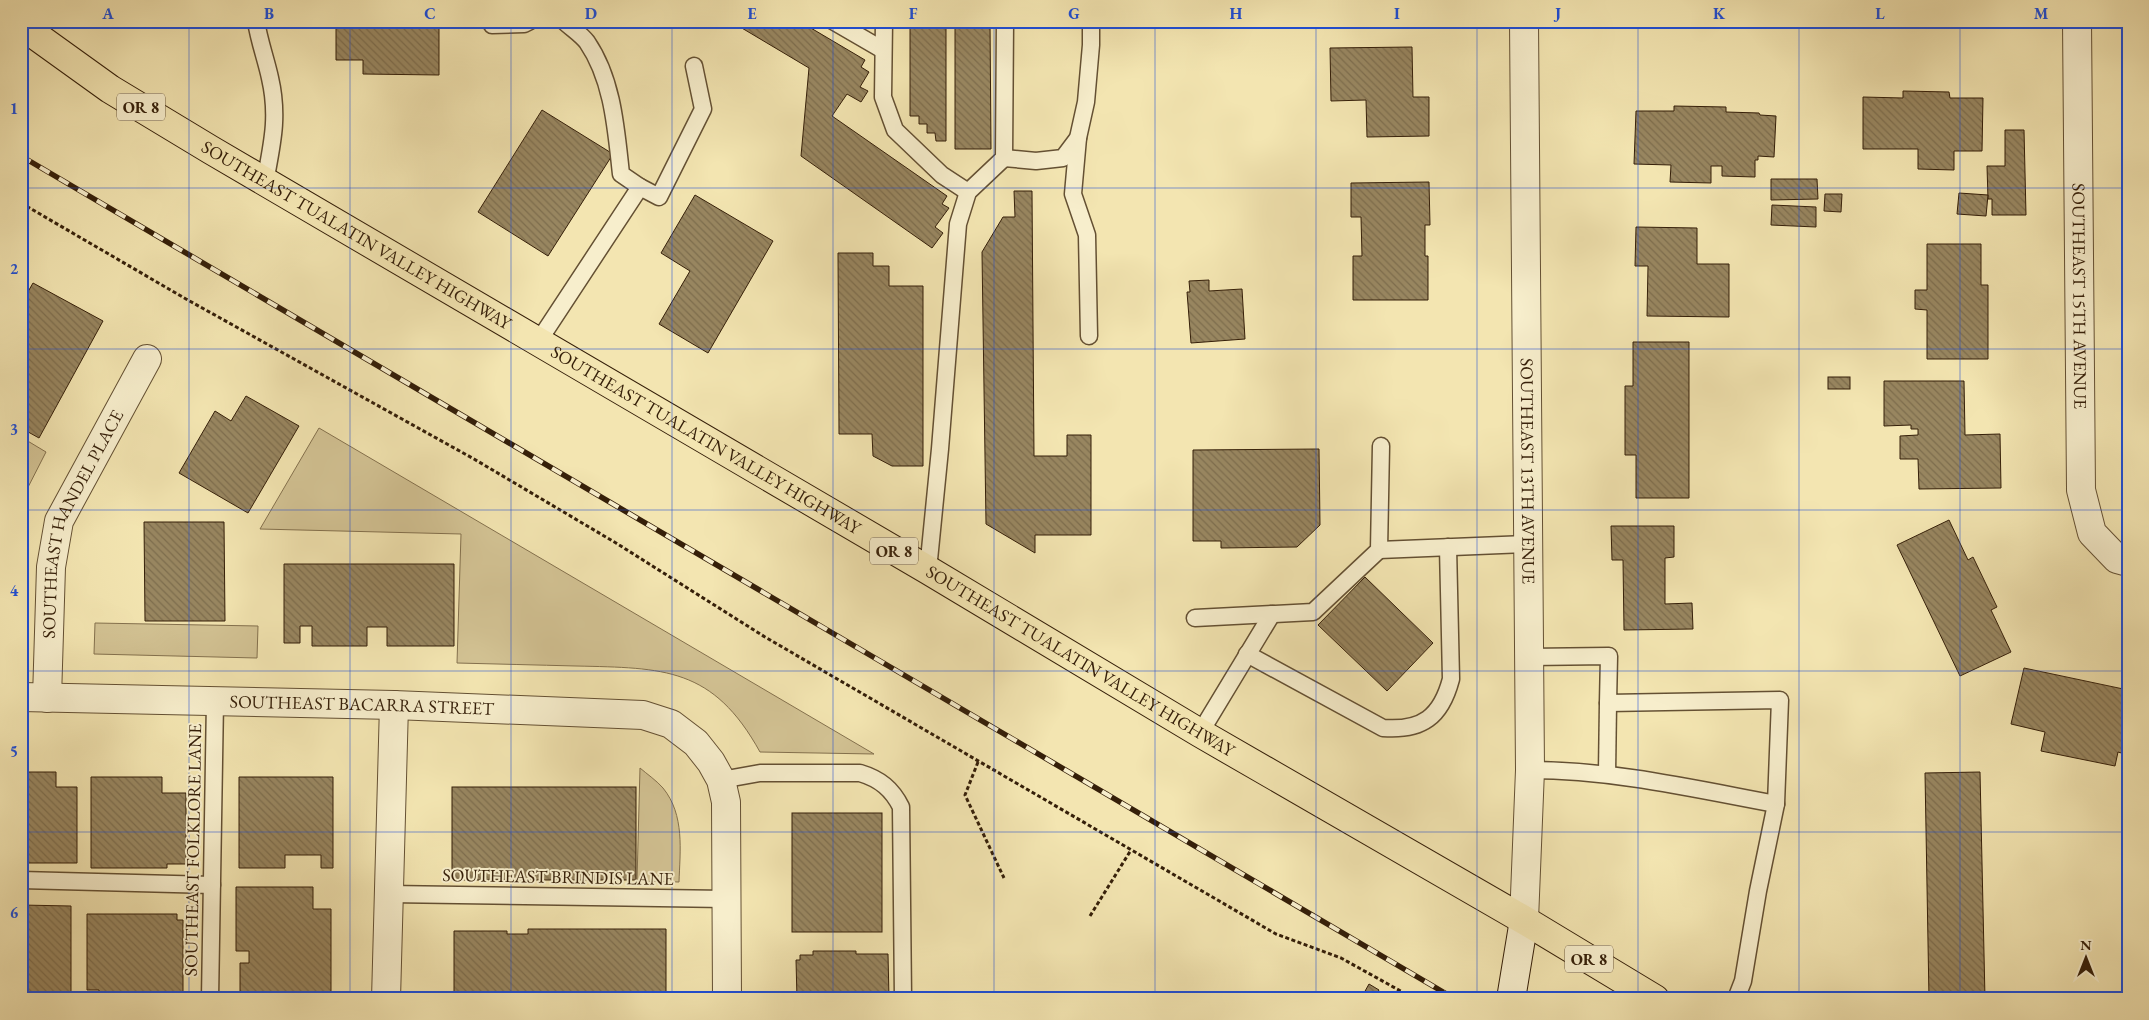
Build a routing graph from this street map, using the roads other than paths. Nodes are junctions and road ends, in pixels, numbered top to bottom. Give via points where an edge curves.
1 (256, 21) edge
2 (530, 21) edge
3 (564, 21) edge
4 (833, 21) edge
5 (884, 21) edge
6 (1004, 21) edge
7 (1091, 21) edge
8 (1524, 21) edge
9 (2077, 21) edge
10 (21, 25) edge
11 (492, 25) dead end
12 (883, 50) junction
13 (694, 66) dead end
14 (1078, 138) junction
15 (1004, 158) junction
16 (265, 182) junction
17 (640, 187) junction
18 (968, 192) junction
19 (1089, 336) dead end
20 (538, 342) junction
21 (147, 359) dead end
22 (1380, 446) dead end
23 (1528, 544) junction
24 (1448, 548) junction
25 (1379, 550) junction
26 (2123, 561) edge
27 (928, 570) junction
28 (1272, 614) junction
29 (1195, 618) dead end
30 (1247, 654) junction
31 (1529, 657) junction
32 (34, 697) edge
33 (215, 701) junction
34 (1608, 703) junction
35 (394, 705) junction
36 (1200, 733) junction
37 (1530, 770) junction
38 (1607, 774) junction
39 (721, 780) junction
40 (1776, 804) junction
41 (21, 880) edge
42 (212, 885) junction
43 (389, 894) junction
44 (726, 900) junction
45 (1524, 920) junction
46 (210, 999) edge
47 (386, 999) edge
48 (727, 999) edge
49 (903, 999) edge
50 (1511, 999) edge
51 (1655, 999) edge
52 (1736, 999) edge

1 - 16 lane via 275,106 275,131
2 - 11 lane
3 - 17 lane via 586,40 600,64 614,110 621,174
4 - 12 lane
5 - 12 lane
6 - 15 lane
7 - 14 lane via 1086,102
8 - 23 street, SOUTHEAST 13TH AVENUE
9 - 26 street, SOUTHEAST 15TH AVENUE via 2080,490 2092,534
10 - 16 main road, SOUTHEAST TUALATIN VALLEY HIGHWAY / OR 8 via 110,89
12 - 18 lane via 883,97 895,130 942,175
13 - 17 lane via 703,109 659,197
14 - 15 lane via 1063,158 1036,161
14 - 19 lane via 1073,194 1087,235
15 - 18 lane
16 - 20 main road, SOUTHEAST TUALATIN VALLEY HIGHWAY / OR 8
17 - 20 lane
18 - 27 lane via 958,224
20 - 27 main road, SOUTHEAST TUALATIN VALLEY HIGHWAY / OR 8
21 - 32 street, SOUTHEAST HANDEL PLACE via 60,521
22 - 25 lane
23 - 24 lane
23 - 31 street, SOUTHEAST 13TH AVENUE
24 - 25 lane
24 - 30 lane via 1451,679 1447,698 1436,713 1420,724 1402,729 1383,728
25 - 28 lane via 1313,612
27 - 36 main road, SOUTHEAST TUALATIN VALLEY HIGHWAY / OR 8
28 - 29 lane
28 - 30 lane
30 - 36 lane
31 - 34 lane via 1609,656
31 - 37 street, SOUTHEAST 13TH AVENUE
32 - 33 street, SOUTHEAST BACARRA STREET
33 - 35 street, SOUTHEAST BACARRA STREET
33 - 42 lane, SOUTHEAST FOLKLORE LANE
34 - 38 lane
34 - 40 lane via 1780,700
35 - 39 street, SOUTHEAST BACARRA STREET via 643,715 671,724 696,743
35 - 43 street
36 - 45 main road, SOUTHEAST TUALATIN VALLEY HIGHWAY / OR 8
37 - 38 lane
37 - 45 street, SOUTHEAST 13TH AVENUE
38 - 40 lane
39 - 44 street, SOUTHEAST BACARRA STREET via 726,802
39 - 49 lane via 760,773 860,773 886,785 895,795 901,807
40 - 52 lane via 1743,981
41 - 42 lane
42 - 46 lane, SOUTHEAST FOLKLORE LANE
43 - 44 lane, SOUTHEAST BRINDIS LANE
43 - 47 street
44 - 48 street, SOUTHEAST BACARRA STREET
45 - 50 street, SOUTHEAST 13TH AVENUE
45 - 51 main road, SOUTHEAST TUALATIN VALLEY HIGHWAY / OR 8

